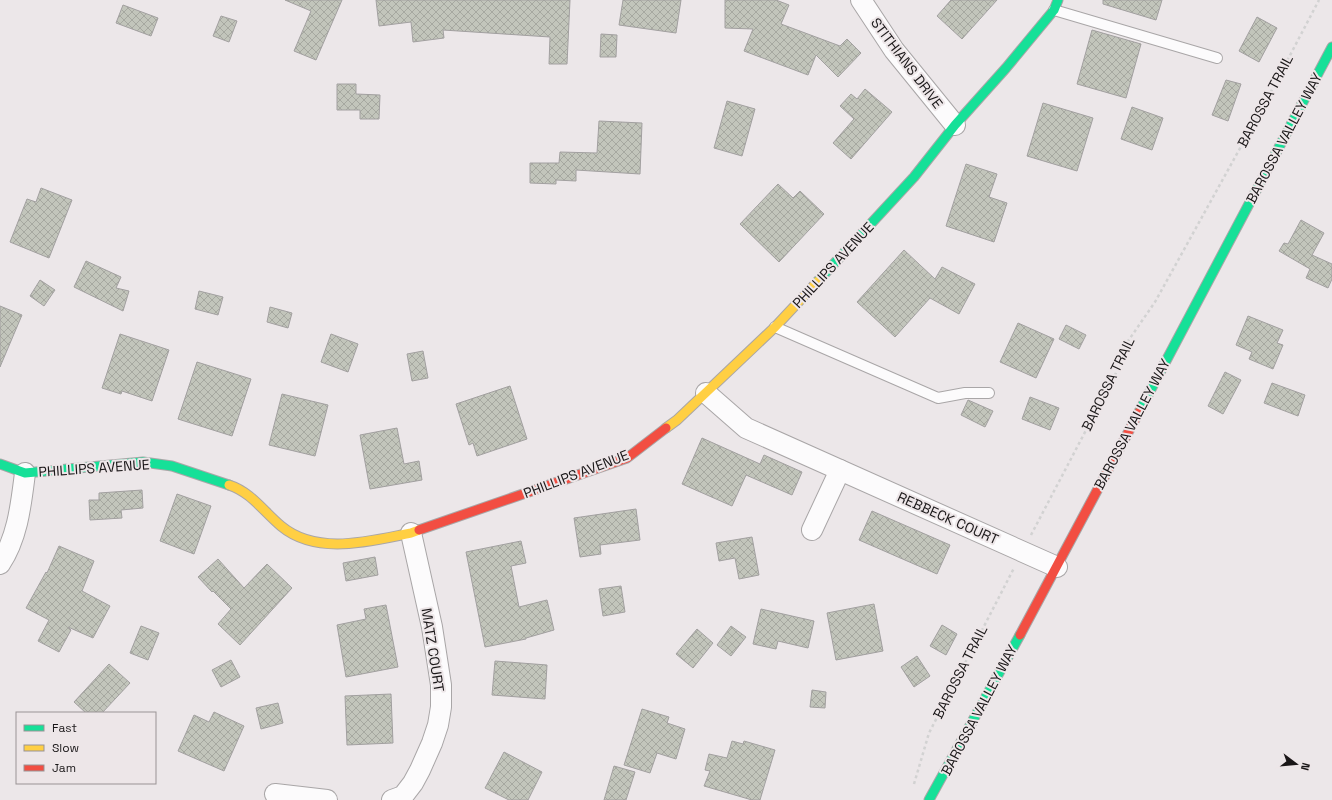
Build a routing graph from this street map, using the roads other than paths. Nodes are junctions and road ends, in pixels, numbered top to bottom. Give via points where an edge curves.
1 (860, 0) edge
2 (1058, 0) edge
3 (1054, 10) junction
4 (1332, 47) edge
5 (1216, 58) dead end
6 (955, 125) junction
7 (776, 327) junction
8 (706, 393) junction
9 (989, 393) dead end
10 (0, 464) edge
11 (840, 470) junction
12 (25, 473) junction
13 (812, 530) dead end
14 (410, 533) junction
15 (0, 564) edge
16 (1057, 567) junction
17 (275, 794) dead end
18 (327, 800) edge
19 (392, 800) edge
20 (929, 800) edge

1 - 6 street, STITHIANS DRIVE via 894,50
2 - 3 street, PHILLIPS AVENUE
3 - 5 lane
3 - 6 street, PHILLIPS AVENUE
4 - 16 street, BAROSSA VALLEY WAY
6 - 7 street, PHILLIPS AVENUE via 914,177
7 - 8 street, PHILLIPS AVENUE
7 - 9 lane via 938,398 965,393
8 - 11 street, REBBECK COURT via 746,428
8 - 14 street, PHILLIPS AVENUE via 677,420 627,458
10 - 12 street, PHILLIPS AVENUE
11 - 13 street
11 - 16 street, REBBECK COURT
12 - 14 street, PHILLIPS AVENUE via 143,462 172,466 235,487 249,496 282,527 300,538 316,542 355,544
12 - 15 street via 14,536
14 - 19 street, MATZ COURT via 432,627 441,707 438,725 420,770 403,796
16 - 20 street, BAROSSA VALLEY WAY
17 - 18 street

